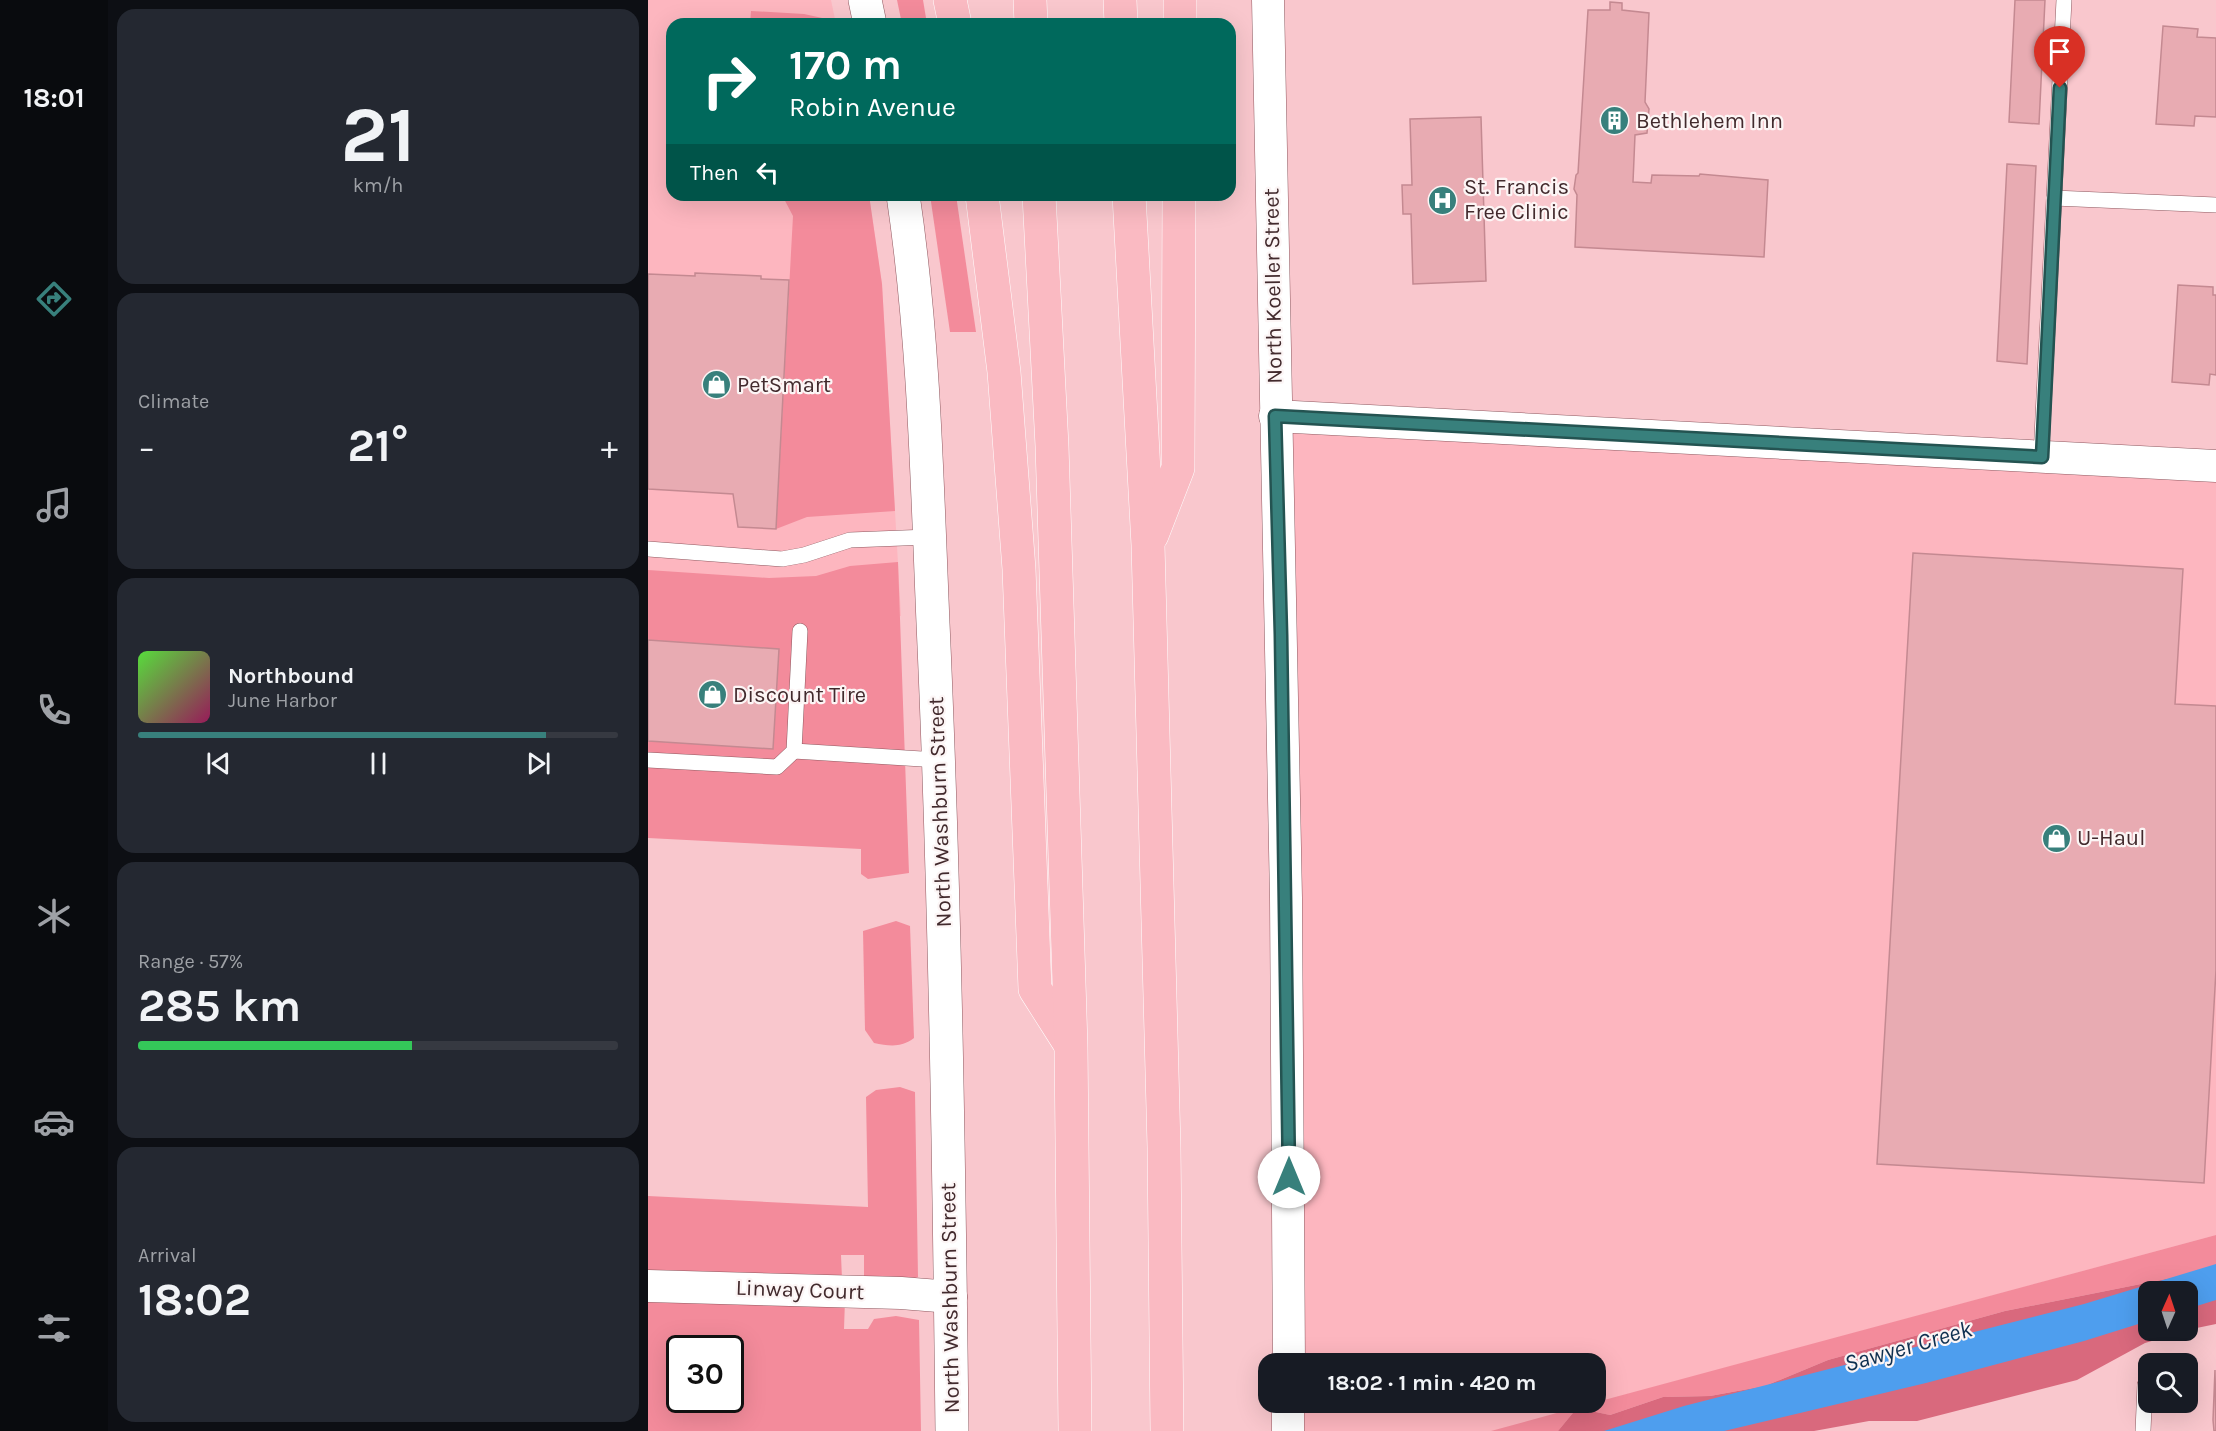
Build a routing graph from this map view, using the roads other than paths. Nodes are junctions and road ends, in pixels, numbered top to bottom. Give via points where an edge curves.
1 (865, 0) edge
2 (950, 0) edge
3 (1030, 0) edge
4 (1120, 0) edge
5 (1180, 0) edge
6 (1268, 0) edge
7 (2064, 0) edge
8 (869, 18) edge
9 (954, 18) edge
10 (1031, 18) edge
11 (1121, 18) edge
12 (1180, 18) edge
13 (2054, 198) junction
14 (904, 201) edge
15 (983, 201) edge
16 (1039, 201) edge
17 (1129, 201) edge
18 (1179, 201) edge
19 (2216, 205) edge
20 (1275, 416) junction
21 (2042, 457) junction
22 (2216, 466) edge
23 (929, 537) junction
24 (1148, 545) junction
25 (648, 549) edge
26 (800, 631) dead end
27 (794, 751) junction
28 (648, 760) edge
29 (938, 760) junction
30 (1071, 1046) junction
31 (648, 1286) edge
32 (951, 1297) junction
33 (1289, 1353) edge
34 (1288, 1413) edge
35 (2144, 1413) edge
36 (952, 1431) edge
37 (1075, 1431) edge
38 (1167, 1431) edge
39 (1288, 1431) edge
40 (2143, 1431) edge

1 - 8 street
2 - 9 highway
3 - 10 highway
4 - 11 highway
5 - 12 highway
6 - 20 street, North Koeller Street
7 - 13 lane
13 - 19 lane
13 - 21 lane
14 - 23 street, North Washburn Street via 920,344
15 - 30 highway via 1004,372 1019,569 1035,989
16 - 30 highway via 1052,458
17 - 24 highway
18 - 24 highway via 1178,468
20 - 21 street
20 - 33 street, North Koeller Street via 1286,898
21 - 22 street
23 - 25 lane via 850,540 782,559
23 - 29 street, North Washburn Street
24 - 38 highway via 1164,1146
26 - 27 lane
27 - 28 lane via 777,767
27 - 29 lane
29 - 32 street, North Washburn Street
30 - 37 highway
31 - 32 street, Linway Court
32 - 36 street, North Washburn Street
34 - 39 street
35 - 40 lane

